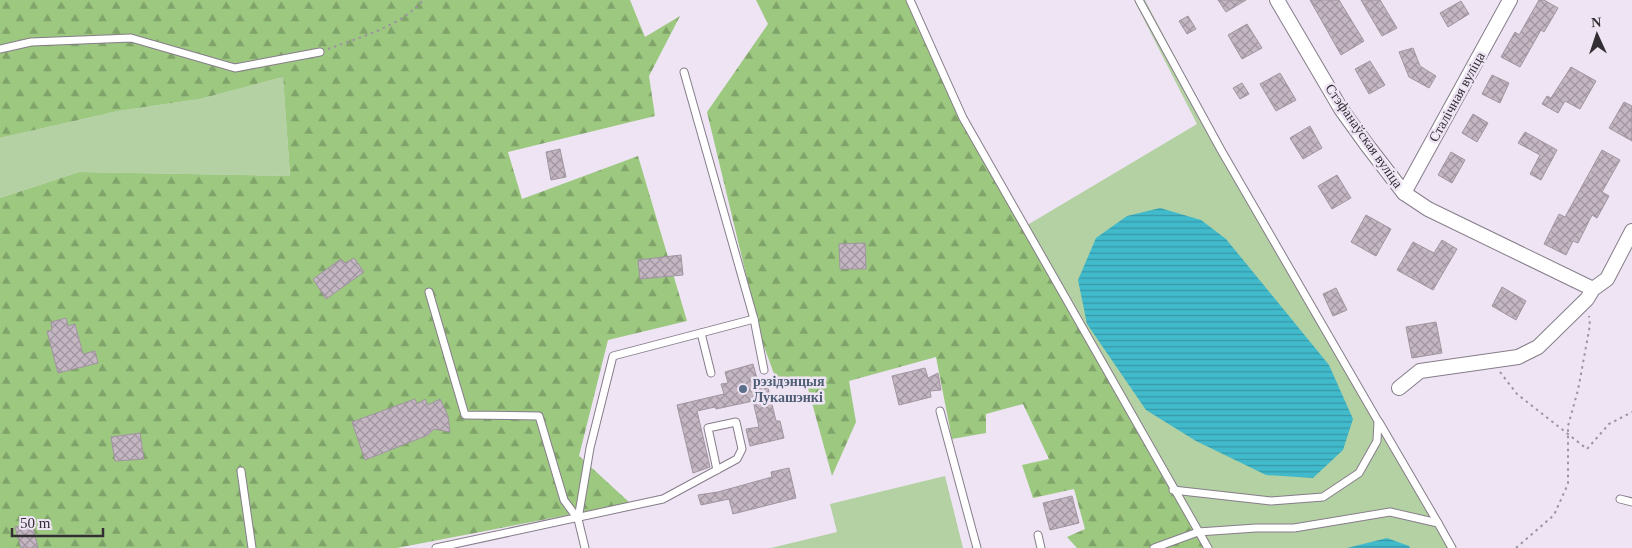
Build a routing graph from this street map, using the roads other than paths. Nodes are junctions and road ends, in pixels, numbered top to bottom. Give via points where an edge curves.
1 (910, 0) edge
2 (1139, 0) edge
3 (1277, 0) edge
4 (1505, 3) edge
5 (0, 49) edge
6 (320, 52) road end
7 (684, 72) dead end
8 (1404, 193) junction
9 (1632, 230) edge
10 (429, 292) dead end
11 (1590, 294) junction
12 (754, 319) junction
13 (701, 333) junction
14 (764, 370) dead end
15 (712, 373) dead end
16 (1399, 388) dead end
17 (940, 411) dead end
18 (1378, 421) junction
19 (717, 470) junction
20 (241, 471) dead end
21 (1174, 490) junction
22 (1620, 499) dead end
23 (1632, 502) edge
24 (578, 519) junction
25 (1438, 523) junction
26 (1198, 532) junction
27 (1038, 535) dead end
28 (252, 548) edge
29 (436, 548) edge
30 (585, 548) edge
31 (977, 548) edge
32 (1041, 548) edge
33 (1154, 548) edge
34 (1208, 548) edge
35 (1452, 548) edge

1 - 21 lane via 963,118
2 - 18 lane via 1220,150
3 - 8 street, Стэфанаўская вуліца via 1341,109
4 - 8 street, Сталічная вуліца
5 - 6 lane via 31,42 132,38 235,68
7 - 12 lane
8 - 11 street, Стэфанаўская вуліца via 1428,209
9 - 11 street via 1606,279
10 - 24 lane via 465,415 539,416 564,500
11 - 16 street via 1538,347 1518,356 1420,371
12 - 13 lane
12 - 14 lane
13 - 15 lane
13 - 24 lane via 613,356 590,448
17 - 31 lane
18 - 21 lane via 1377,441 1359,473 1323,497 1271,501
18 - 25 lane
19 - 19 lane via 737,459 742,449 736,422 708,428
19 - 24 lane via 663,499
20 - 28 lane
21 - 26 lane
22 - 23 lane
24 - 29 lane
24 - 30 lane
25 - 26 lane via 1390,512 1294,528
25 - 35 lane
26 - 33 lane
26 - 34 lane
27 - 32 lane

